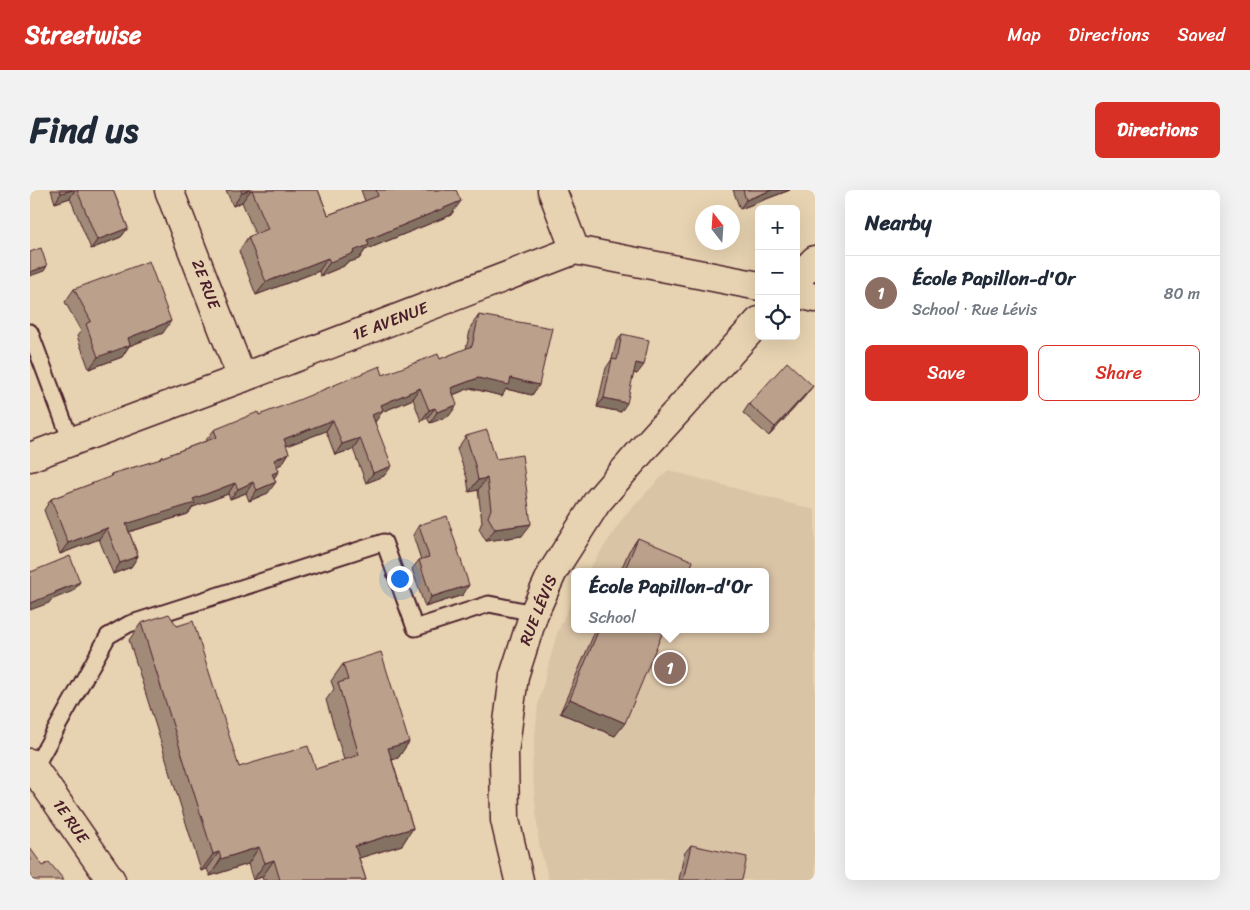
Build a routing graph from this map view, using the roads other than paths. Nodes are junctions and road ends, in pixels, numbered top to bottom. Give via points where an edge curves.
1 (169, 190) edge
2 (552, 190) edge
3 (575, 250) junction
4 (815, 260) edge
5 (800, 276) edge
6 (755, 285) edge
7 (800, 294) edge
8 (815, 298) edge
9 (755, 325) edge
10 (30, 332) edge
11 (242, 378) junction
12 (71, 442) junction
13 (30, 457) edge
14 (534, 613) junction
15 (32, 766) edge
16 (111, 880) edge
17 (519, 880) edge

1 - 11 street, 2E RUE
2 - 3 street
3 - 6 street
3 - 11 street, 1E AVENUE
4 - 5 street
7 - 8 street
9 - 14 street, RUE LÉVIS via 596,502 553,571
10 - 12 lane
11 - 12 street, 1E AVENUE
12 - 13 street, 1E AVENUE
14 - 15 lane via 488,604 415,628 384,542 130,624 108,636
14 - 17 street, RUE LÉVIS via 514,676 504,753 505,820
15 - 16 street, 1E RUE

